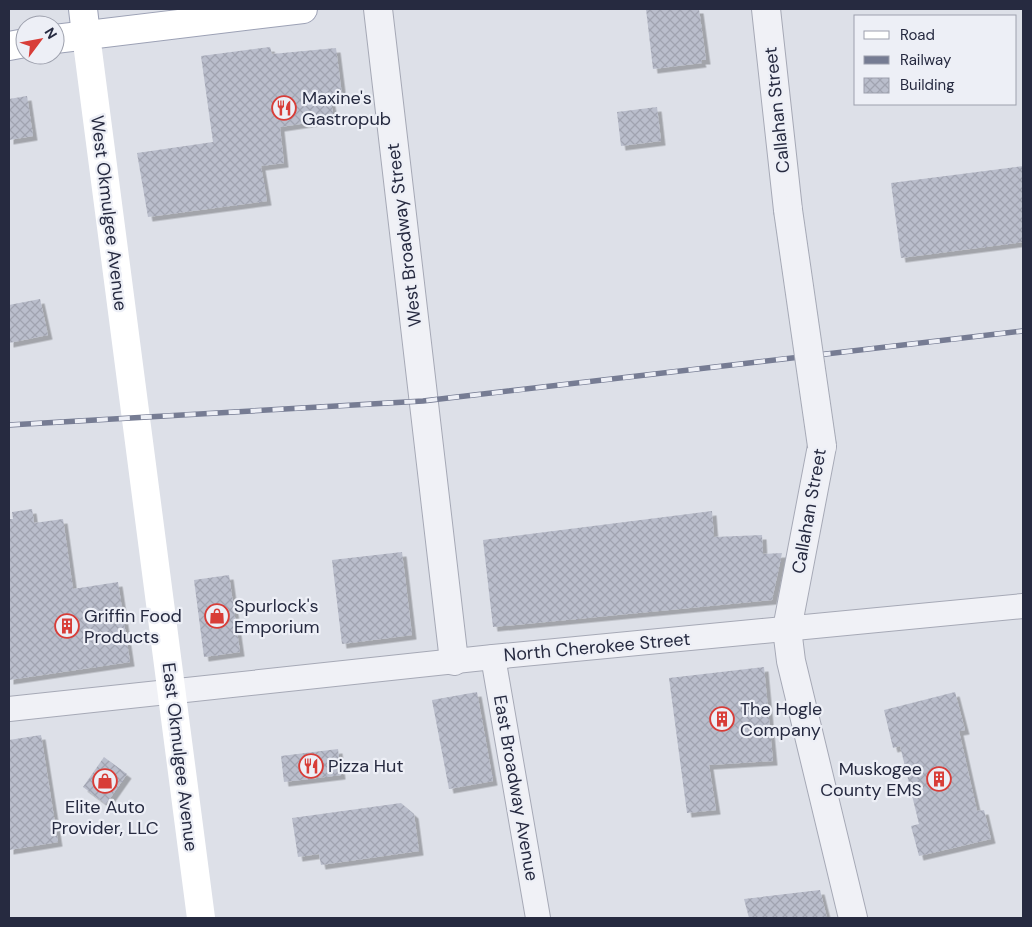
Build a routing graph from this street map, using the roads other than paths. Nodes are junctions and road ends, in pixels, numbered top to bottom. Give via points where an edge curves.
1 (83, 9) edge
2 (303, 9) edge
3 (378, 9) edge
4 (766, 9) edge
5 (86, 35) junction
6 (65, 38) edge
7 (135, 418) joint
8 (1023, 606) edge
9 (787, 629) junction
10 (493, 657) junction
11 (454, 661) junction
12 (171, 692) junction
13 (9, 710) edge
14 (201, 918) edge
15 (538, 918) edge
16 (853, 918) edge

1 - 5 main road, West Okmulgee Avenue
2 - 5 main road
3 - 11 street, West Broadway Street
4 - 9 street, Callahan Street, bridge via 788,210 822,446
5 - 6 main road
5 - 7 main road, West Okmulgee Avenue
7 - 12 main road, East Okmulgee Avenue
8 - 9 street, North Cherokee Street
9 - 10 street, North Cherokee Street
9 - 16 street, Callahan Street via 791,661
10 - 11 street, North Cherokee Street
10 - 15 street, East Broadway Avenue
11 - 12 street, North Cherokee Street
12 - 13 street, North Cherokee Street
12 - 14 main road, East Okmulgee Avenue

